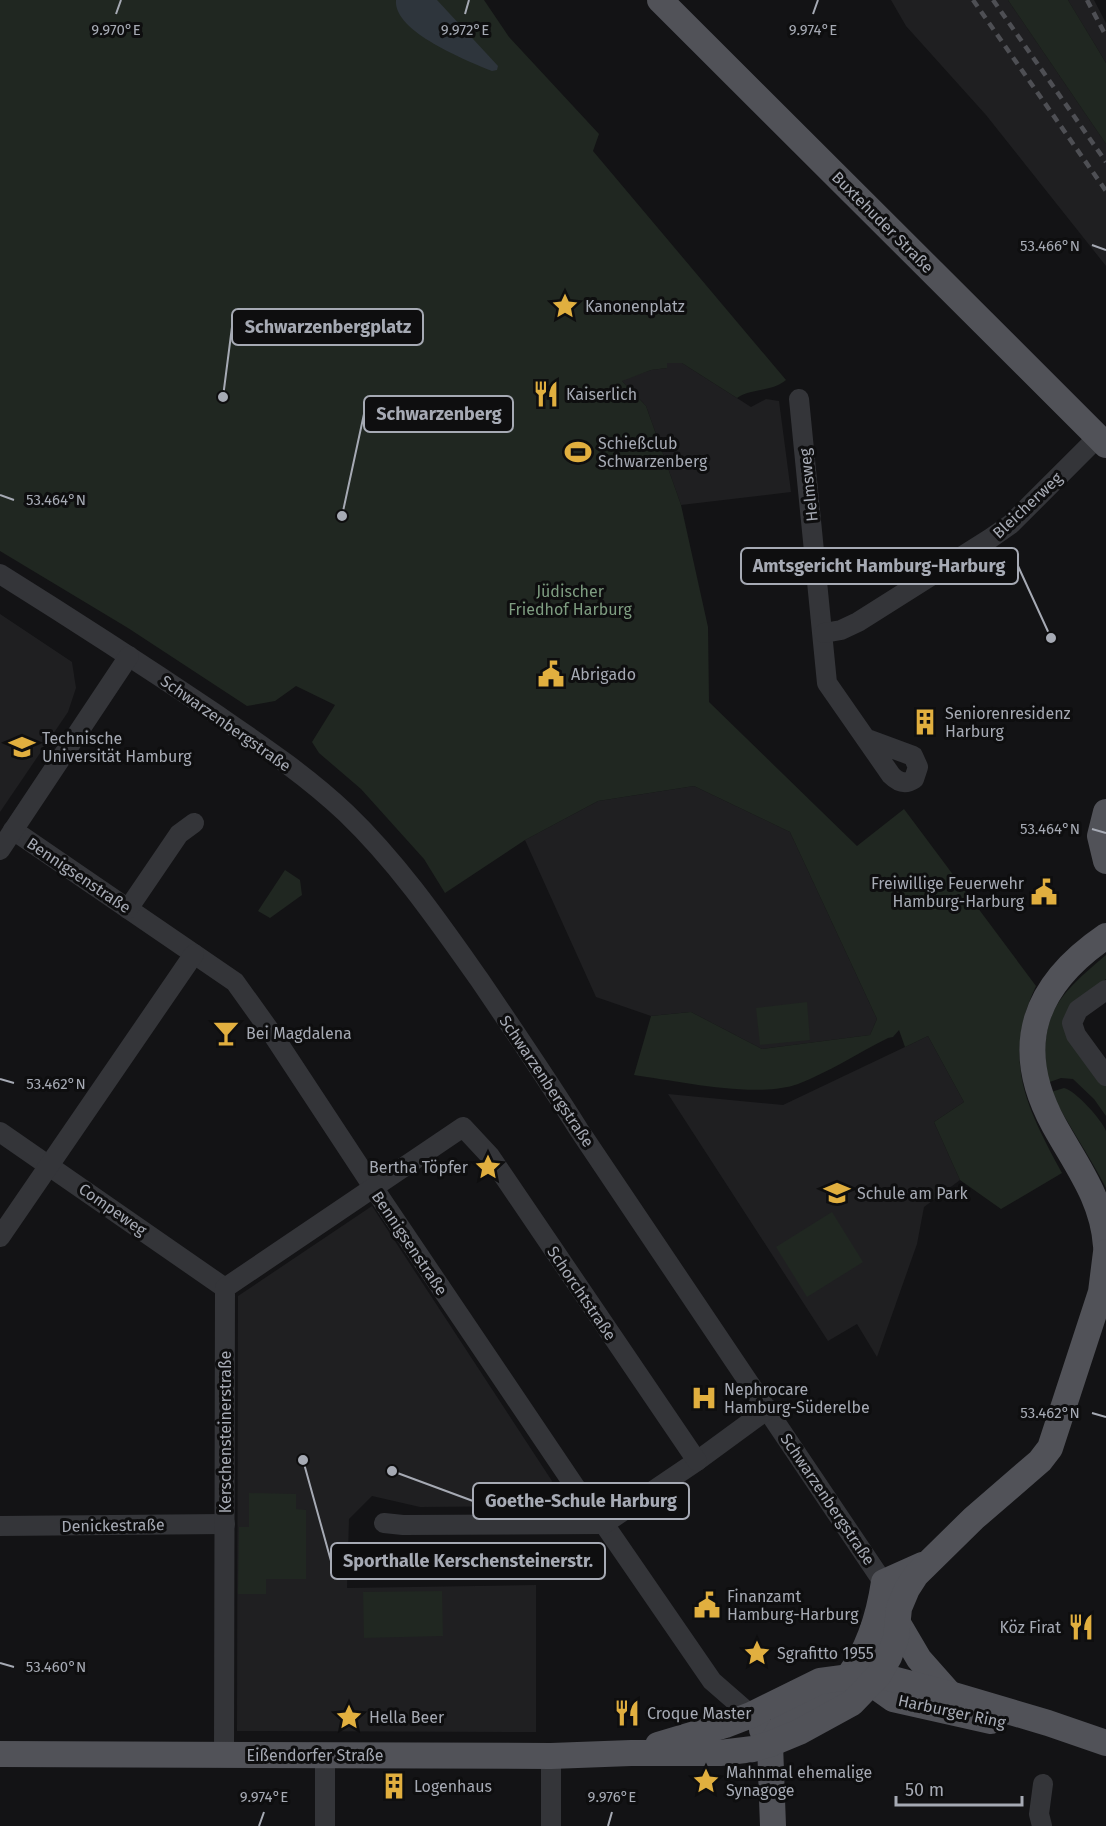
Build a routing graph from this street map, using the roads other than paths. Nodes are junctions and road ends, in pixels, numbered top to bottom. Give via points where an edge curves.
1 (660, 0) edge
2 (799, 399) dead end
3 (1102, 441) edge
4 (0, 574) edge
5 (824, 633) junction
6 (129, 656) junction
7 (867, 738) dead end
8 (1106, 812) edge
9 (194, 823) dead end
10 (13, 830) junction
11 (0, 850) edge
12 (1106, 861) edge
13 (128, 909) junction
14 (1104, 935) edge
15 (194, 954) junction
16 (1106, 990) edge
17 (1106, 1076) edge
18 (0, 1132) edge
19 (49, 1165) junction
20 (373, 1187) junction
21 (0, 1237) edge
22 (1106, 1246) edge
23 (1106, 1252) edge
24 (225, 1288) junction
25 (768, 1409) junction
26 (697, 1461) junction
27 (384, 1523) dead end
28 (225, 1524) junction
29 (604, 1524) junction
30 (0, 1526) edge
31 (926, 1563) junction
32 (884, 1582) junction
33 (899, 1616) junction
34 (865, 1671) junction
35 (950, 1694) junction
36 (907, 1703) junction
37 (832, 1714) junction
38 (751, 1715) junction
39 (1048, 1723) junction
40 (1106, 1743) edge
41 (771, 1744) junction
42 (631, 1753) junction
43 (0, 1754) edge
44 (224, 1755) junction
45 (325, 1755) junction
46 (551, 1756) junction
47 (1043, 1784) dead end
48 (325, 1826) edge
49 (551, 1826) edge
50 (773, 1826) edge
51 (1042, 1826) edge

1 - 3 main road, Buxtehuder Straße
2 - 5 street, Helmsweg
3 - 5 street, Bleicherweg via 1011,524 858,622
4 - 6 street, Schwarzenbergstraße
5 - 7 street, Helmsweg via 827,683
6 - 10 street
6 - 25 street, Schwarzenbergstraße via 304,777 380,847 430,910 544,1073
8 - 12 main road via 1100,836
9 - 13 street via 179,834
10 - 11 street
10 - 13 street, Bennigsenstraße
13 - 15 street, Bennigsenstraße
14 - 22 main road via 1052,987 1040,1011 1032,1048 1033,1071 1043,1102 1089,1185 1102,1217
15 - 19 street
15 - 20 street, Bennigsenstraße via 235,982 248,998
16 - 17 street via 1078,1010 1072,1023 1076,1035
18 - 19 street, Compeweg
19 - 21 street
19 - 24 street, Compeweg
20 - 24 street
20 - 26 street, Schorchtstraße via 463,1127 490,1156
20 - 29 street, Bennigsenstraße
23 - 31 main road via 1101,1292 1050,1448
24 - 28 street, Kerschensteinerstraße
25 - 26 street
25 - 32 street, Schwarzenbergstraße
26 - 29 street
27 - 29 street
28 - 30 street, Denickestraße
28 - 44 street, Kerschensteinerstraße
29 - 38 street, Bennigsenstraße via 712,1681
31 - 32 main road
31 - 33 main road via 907,1589
32 - 33 street, Schwarzenbergstraße
32 - 34 main road, Schwarzenbergstraße
33 - 34 main road, Schwarzenbergstraße via 889,1657
33 - 35 main road via 919,1659
34 - 35 main road, Harburger Ring
34 - 36 main road, Harburger Ring via 893,1699
34 - 37 main road, Schwarzenbergstraße via 852,1703
34 - 38 main road, Harburger Ring via 820,1681
34 - 41 main road via 784,1722
35 - 39 main road, Harburger Ring
36 - 37 main road
36 - 39 main road, Harburger Ring via 981,1720
37 - 41 main road
38 - 41 main road
38 - 42 main road, Eißendorfer Straße
39 - 40 main road, Harburger Ring
41 - 42 main road, Eißendorfer Straße via 732,1753
41 - 50 main road
42 - 46 main road, Eißendorfer Straße
43 - 44 main road, Eißendorfer Straße
44 - 45 main road, Eißendorfer Straße
45 - 46 main road, Eißendorfer Straße
45 - 48 street
46 - 49 street
47 - 51 street via 1039,1814

